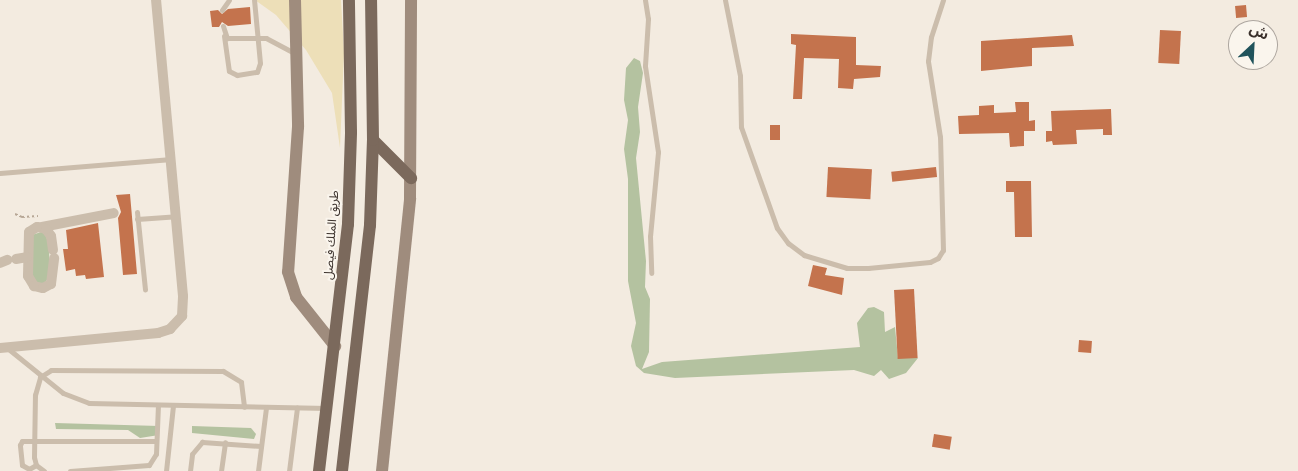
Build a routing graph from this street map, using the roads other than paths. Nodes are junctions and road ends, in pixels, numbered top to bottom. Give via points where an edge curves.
1 (156, 0) edge
2 (228, 0) edge
3 (254, 0) edge
4 (295, 0) edge
5 (349, 0) edge
6 (371, 0) edge
7 (411, 0) edge
8 (645, 0) edge
9 (725, 0) edge
10 (943, 0) edge
11 (222, 10) dead end
12 (223, 26) dead end
13 (224, 36) junction
14 (258, 37) junction
15 (298, 56) junction
16 (373, 140) junction
17 (171, 159) junction
18 (0, 172) edge
19 (411, 178) junction
20 (137, 212) dead end
21 (114, 213) dead end
22 (176, 216) junction
23 (137, 219) junction
24 (42, 227) junction
25 (27, 260) junction
26 (8, 262) edge
27 (651, 273) dead end
28 (145, 290) dead end
29 (335, 346) junction
30 (3, 347) edge
31 (40, 377) junction
32 (158, 405) junction
33 (173, 406) junction
34 (244, 407) junction
35 (266, 408) junction
36 (297, 408) junction
37 (327, 408) junction
38 (34, 440) junction
39 (156, 441) junction
40 (225, 442) junction
41 (261, 446) junction
42 (36, 465) junction
43 (44, 471) edge
44 (70, 471) edge
45 (166, 471) edge
46 (190, 471) edge
47 (221, 471) edge
48 (258, 471) edge
49 (289, 471) edge
50 (319, 471) edge
51 (342, 471) edge
52 (382, 471) edge

1 - 17 street
2 - 11 lane
3 - 14 lane
4 - 15 street
5 - 29 main road, طريق الملك فيصل via 350,183
6 - 16 main road
7 - 19 street
8 - 27 lane via 648,19 645,66 658,152 650,236
9 - 10 lane via 740,76 741,127 777,228 788,243 804,255 847,268 868,268 930,262 938,258 942,250 940,137 928,61 931,36
12 - 13 lane
13 - 14 lane via 230,39
13 - 14 lane via 228,68 237,75 254,74 259,69
14 - 15 lane via 279,42
15 - 29 street via 297,136 288,272 296,297
16 - 19 main road
16 - 51 main road via 366,275
17 - 18 lane
17 - 22 street
19 - 52 street via 407,256
20 - 23 lane
21 - 24 street
22 - 23 lane
22 - 30 street via 184,305 175,326 158,333
23 - 28 lane
24 - 25 street via 32,229 27,236
24 - 25 street via 49,232 54,254 53,280 43,288 31,283
25 - 26 street
29 - 37 main road, طريق الملك فيصل
30 - 31 lane
31 - 32 lane via 63,393 88,403
31 - 34 lane via 60,369 224,371 241,382
31 - 38 lane via 35,395
32 - 33 lane
32 - 39 lane
33 - 34 lane
33 - 45 lane
34 - 35 lane
35 - 36 lane
35 - 41 lane
36 - 37 lane
36 - 49 lane
37 - 50 main road, طريق الملك فيصل
38 - 39 lane
38 - 42 lane
38 - 42 lane via 22,441 20,448 24,467
39 - 44 lane via 155,458 145,467
40 - 41 lane
40 - 46 lane via 206,441 197,445
40 - 47 lane
41 - 48 lane
42 - 43 lane

